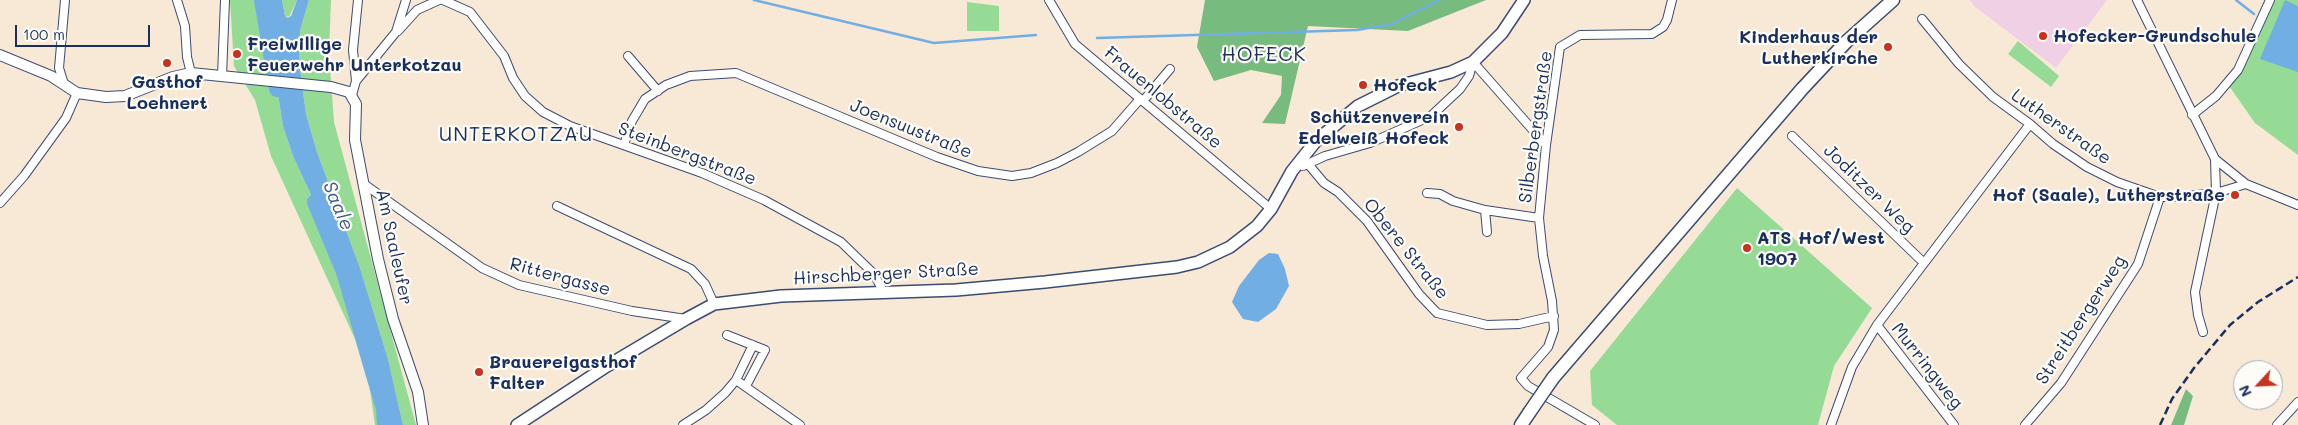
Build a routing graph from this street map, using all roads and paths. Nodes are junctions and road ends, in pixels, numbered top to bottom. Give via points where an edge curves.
1 (65, 0) edge
2 (177, 0) edge
3 (225, 0) edge
4 (358, 0) edge
5 (406, 0) edge
6 (439, 0) edge
7 (443, 0) edge
8 (1049, 0) edge
9 (1524, 0) edge
10 (1672, 0) edge
11 (1893, 0) edge
12 (1898, 0) edge
13 (2137, 0) edge
14 (2270, 0) edge
15 (1877, 15) junction
16 (1922, 19) dead end
17 (396, 32) junction
18 (0, 55) edge
19 (628, 56) dead end
20 (60, 58) junction
21 (1473, 62) junction
22 (1170, 69) dead end
23 (43, 73) junction
24 (191, 73) junction
25 (222, 76) junction
26 (356, 82) junction
27 (67, 88) junction
28 (658, 90) junction
29 (78, 93) junction
30 (352, 95) junction
31 (1141, 100) junction
32 (2192, 115) junction
33 (2030, 124) junction
34 (1792, 136) dead end
35 (624, 144) junction
36 (1546, 145) junction
37 (2214, 159) junction
38 (1308, 164) junction
39 (1292, 171) junction
40 (364, 184) junction
41 (2246, 184) junction
42 (1427, 193) dead end
43 (2216, 193) junction
44 (2160, 196) junction
45 (0, 203) edge
46 (2298, 205) edge
47 (557, 206) dead end
48 (1271, 208) junction
49 (1485, 210) junction
50 (1539, 218) junction
51 (1487, 232) dead end
52 (1924, 264) junction
53 (884, 293) junction
54 (714, 304) junction
55 (1554, 316) junction
56 (683, 318) junction
57 (1877, 325) junction
58 (2203, 332) dead end
59 (727, 335) dead end
60 (752, 345) junction
61 (736, 380) junction
62 (746, 386) junction
63 (2298, 402) edge
64 (423, 425) edge
65 (517, 425) edge
66 (683, 425) edge
67 (800, 425) edge
68 (1521, 425) edge
69 (1595, 425) edge
70 (1831, 425) edge
71 (1954, 425) edge
72 (2025, 425) edge
73 (2278, 425) edge

1 - 20 street
2 - 24 street via 185,26
3 - 25 street
4 - 26 street via 353,50
5 - 17 street
6 - 17 street via 417,10
7 - 35 street, Steinbergstraße via 470,12 504,56 525,96 543,112 570,126
8 - 31 street, Frauenlobstraße via 1075,44
9 - 21 main road via 1502,33
10 - 36 street, Silberbergstraße via 1667,20 1652,34 1580,35 1560,47
11 - 15 main road
12 - 15 main road
13 - 32 street
14 - 32 street via 2238,70 2216,96
15 - 68 main road, bridge via 1846,42 1778,116 1554,378
16 - 33 street, Lutherstraße via 1972,78 1993,98
17 - 26 street
18 - 23 street
19 - 28 street
20 - 23 street via 52,70
20 - 27 street via 60,77
21 - 36 street
21 - 38 street via 1460,89 1431,116 1370,144
21 - 39 main road, Hirschberger Straße via 1451,72 1398,86 1358,106 1316,141
22 - 31 street, Joensuustraße
23 - 27 street
24 - 25 street
24 - 29 street via 125,96
25 - 30 street via 331,87 346,90
26 - 30 street
27 - 29 street
28 - 31 street, Joensuustraße via 690,76 736,73 937,157 978,171 1012,176 1040,170 1078,152 1112,131
28 - 35 street, Joensuustraße via 645,100 632,121
29 - 45 street via 66,118
30 - 40 street, Am Saaleufer via 356,104 355,140
31 - 48 street, Frauenlobstraße
32 - 37 street
33 - 44 street, Lutherstraße via 2087,167 2117,182
33 - 52 street
34 - 52 street, Joditzer Weg
35 - 53 street, Steinbergstraße via 764,200 841,242 874,274
36 - 50 street, Silberbergstraße
37 - 41 street
37 - 43 street
38 - 39 street
38 - 55 street, Obere Straße via 1324,183 1338,192 1367,221 1419,294 1437,313 1488,325 1519,324
39 - 48 main road, Hirschberger Straße
40 - 56 street, Rittergasse via 482,268 519,285 632,311
40 - 64 street, Am Saaleufer via 378,259 393,319 418,392
41 - 43 street, Lutherstraße
41 - 46 street
42 - 49 street via 1440,194
43 - 44 street, Lutherstraße via 2193,197
43 - 58 street via 2195,292
44 - 72 street, Streitbergerweg via 2138,264 2061,383
47 - 54 street via 691,269 705,284
48 - 53 main road, Hirschberger Straße via 1257,226 1230,246 1184,266 1045,282
49 - 50 street
49 - 51 street
50 - 55 street, Silberbergstraße
52 - 57 street
53 - 54 main road, Hirschberger Straße via 781,296
54 - 56 main road, Hirschberger Straße
55 - 69 street, Silberbergstraße via 1552,340 1521,378 1528,386
56 - 65 main road, Hirschberger Straße
57 - 70 street via 1852,368
57 - 71 street, Murringweg
59 - 60 street
60 - 61 street
60 - 62 street via 765,350
61 - 62 street
61 - 66 street via 706,410
62 - 67 street
63 - 73 street

